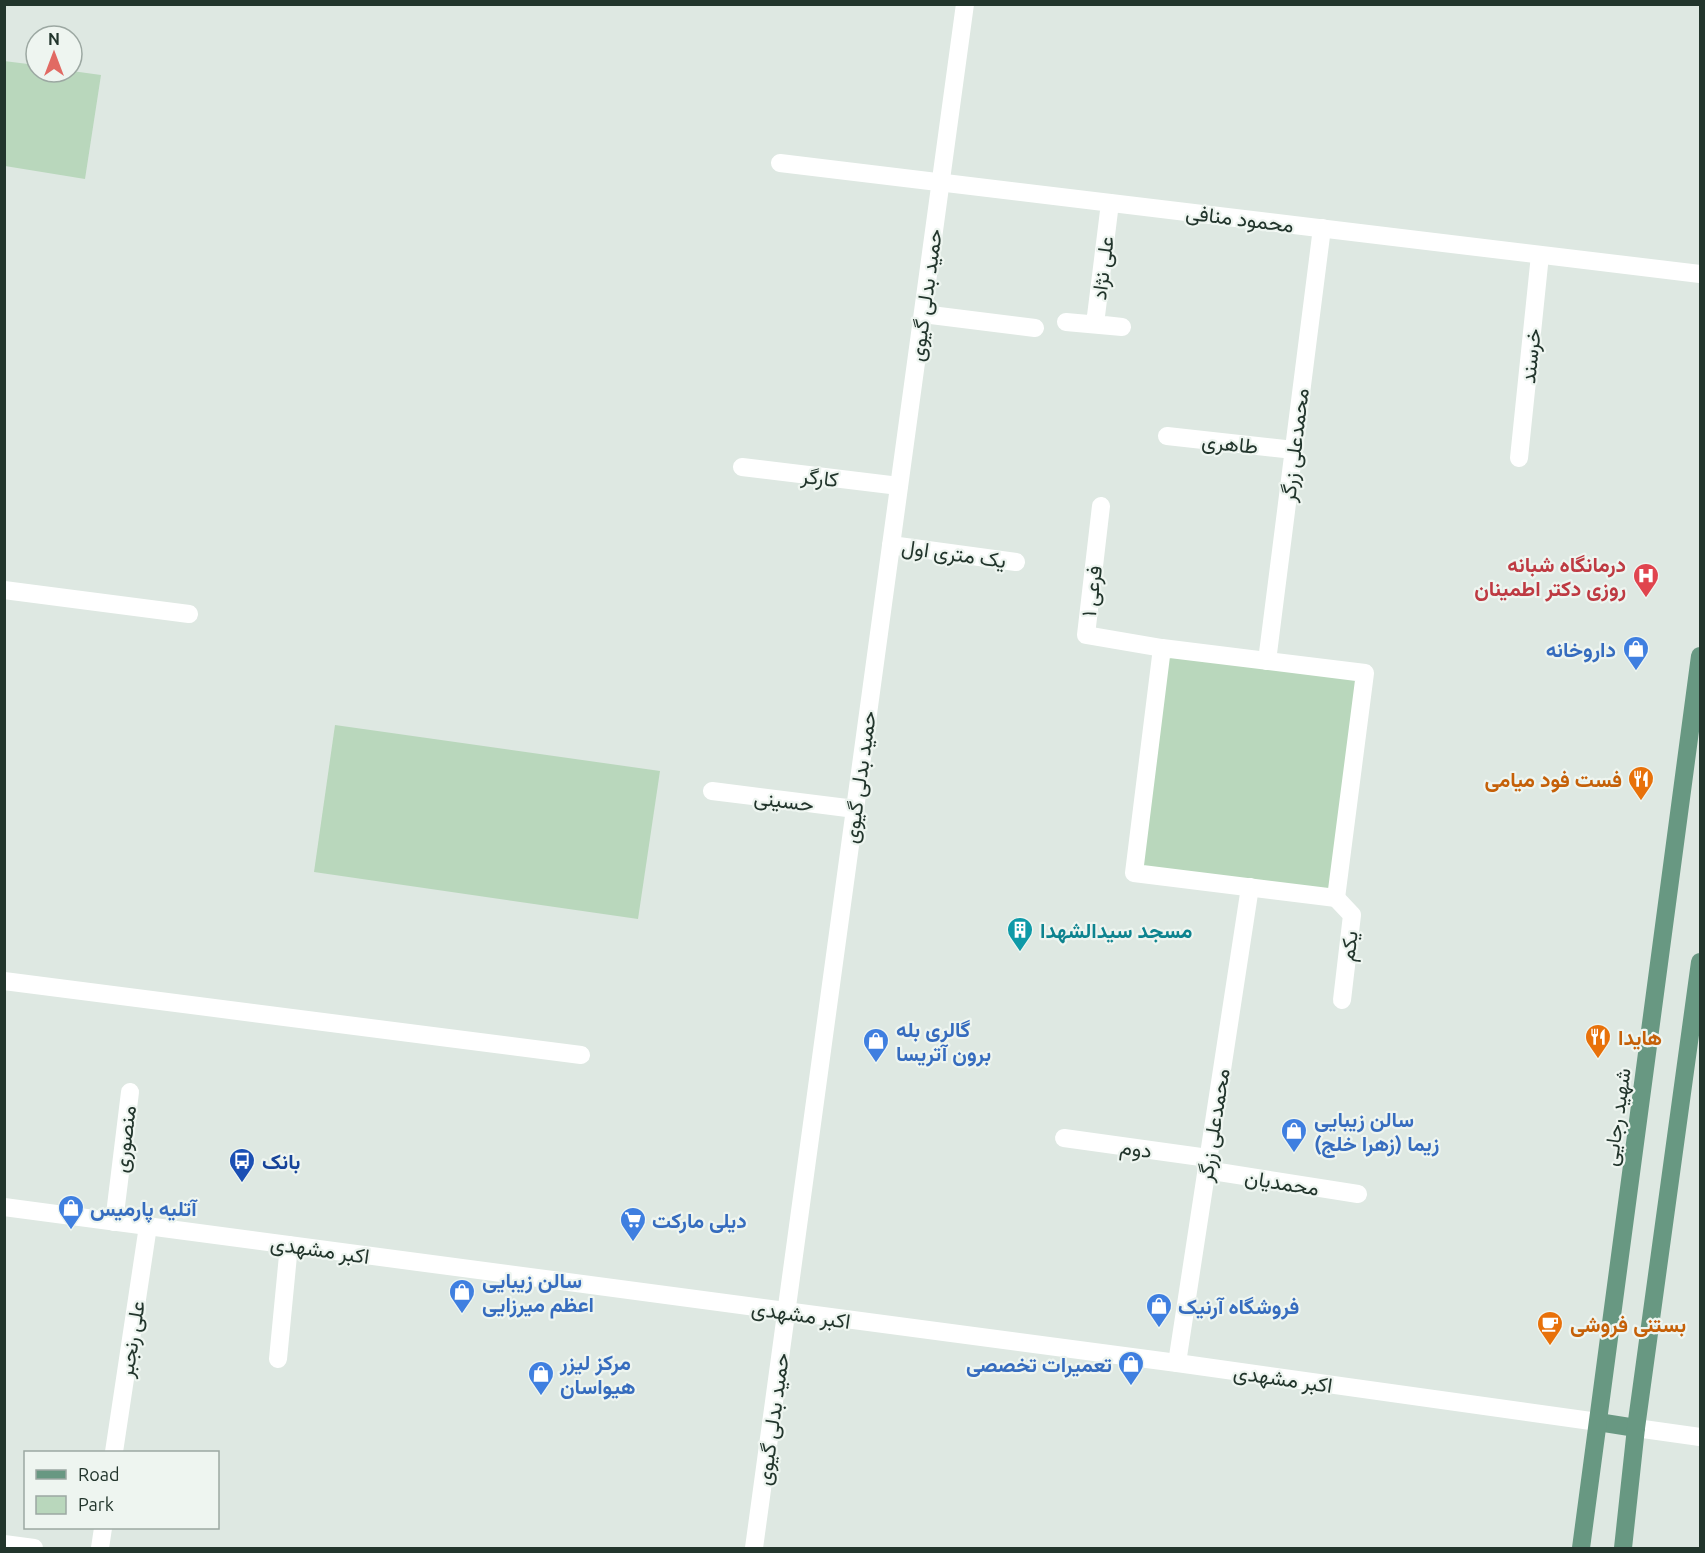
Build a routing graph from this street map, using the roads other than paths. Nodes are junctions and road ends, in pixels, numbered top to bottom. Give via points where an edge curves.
1 (965, 4) edge
2 (780, 163) dead end
3 (940, 183) junction
4 (1110, 203) junction
5 (1322, 228) junction
6 (1540, 255) junction
7 (1701, 274) edge
8 (923, 314) junction
9 (1066, 322) dead end
10 (1035, 327) dead end
11 (1167, 436) dead end
12 (1294, 450) junction
13 (1519, 458) dead end
14 (742, 467) dead end
15 (899, 486) junction
16 (1101, 506) dead end
17 (891, 545) junction
18 (1016, 562) dead end
19 (4, 590) edge
20 (189, 614) dead end
21 (1162, 648) junction
22 (1701, 656) edge
23 (1267, 661) junction
24 (712, 791) dead end
25 (855, 809) junction
26 (1250, 887) junction
27 (1336, 898) junction
28 (1701, 962) edge
29 (4, 981) edge
30 (1342, 1000) dead end
31 (580, 1055) dead end
32 (130, 1092) dead end
33 (1064, 1138) dead end
34 (1207, 1164) junction
35 (1358, 1194) dead end
36 (4, 1207) edge
37 (114, 1222) junction
38 (148, 1227) junction
39 (289, 1245) junction
40 (786, 1312) junction
41 (278, 1359) dead end
42 (1177, 1363) junction
43 (1598, 1422) junction
44 (1636, 1428) junction
45 (1701, 1437) edge
46 (114, 1451) edge
47 (103, 1529) edge
48 (4, 1544) edge
49 (34, 1548) edge
50 (100, 1548) edge
51 (754, 1548) edge
52 (1581, 1548) edge
53 (1623, 1548) edge

1 - 3 street, حمید بدلی گیوی
2 - 3 street, محمود منافی
3 - 4 street, محمود منافی
3 - 8 street, حمید بدلی گیوی
4 - 5 street, محمود منافی
4 - 9 street, علی نژاد via 1095,324 1122,327
5 - 6 street, محمود منافی
5 - 12 street, محمدعلی زرگر
6 - 7 street, محمود منافی
6 - 13 street, خرسند
8 - 10 street
8 - 15 street, حمید بدلی گیوی
11 - 12 street, طاهری
12 - 23 street, محمدعلی زرگر
14 - 15 street, کارگر
15 - 17 street, حمید بدلی گیوی
16 - 21 street, فرعی ۱ via 1086,635
17 - 18 street, یک متری اول
17 - 25 street, حمید بدلی گیوی
19 - 20 street
21 - 23 street
21 - 26 street via 1134,873
22 - 43 main road, شهید رجایی
23 - 27 street via 1365,673
24 - 25 street, حسینی
25 - 40 street, حمید بدلی گیوی
26 - 27 street
26 - 34 street, محمدعلی زرگر
27 - 30 street, یکم via 1352,915
28 - 44 main road
29 - 31 street
32 - 37 street, منصوری
33 - 34 street, دوم
34 - 35 street, محمدیان
34 - 42 street, محمدعلی زرگر
36 - 37 street, اکبر مشهدی
37 - 38 street, اکبر مشهدی
38 - 39 street, اکبر مشهدی
38 - 46 street, علی رنجبر
39 - 40 street, اکبر مشهدی
39 - 41 street
40 - 42 street, اکبر مشهدی
40 - 51 street, حمید بدلی گیوی
42 - 43 street, اکبر مشهدی
43 - 44 main road
43 - 52 main road, شهید رجایی
44 - 45 street
44 - 53 main road
47 - 50 street
48 - 49 street

